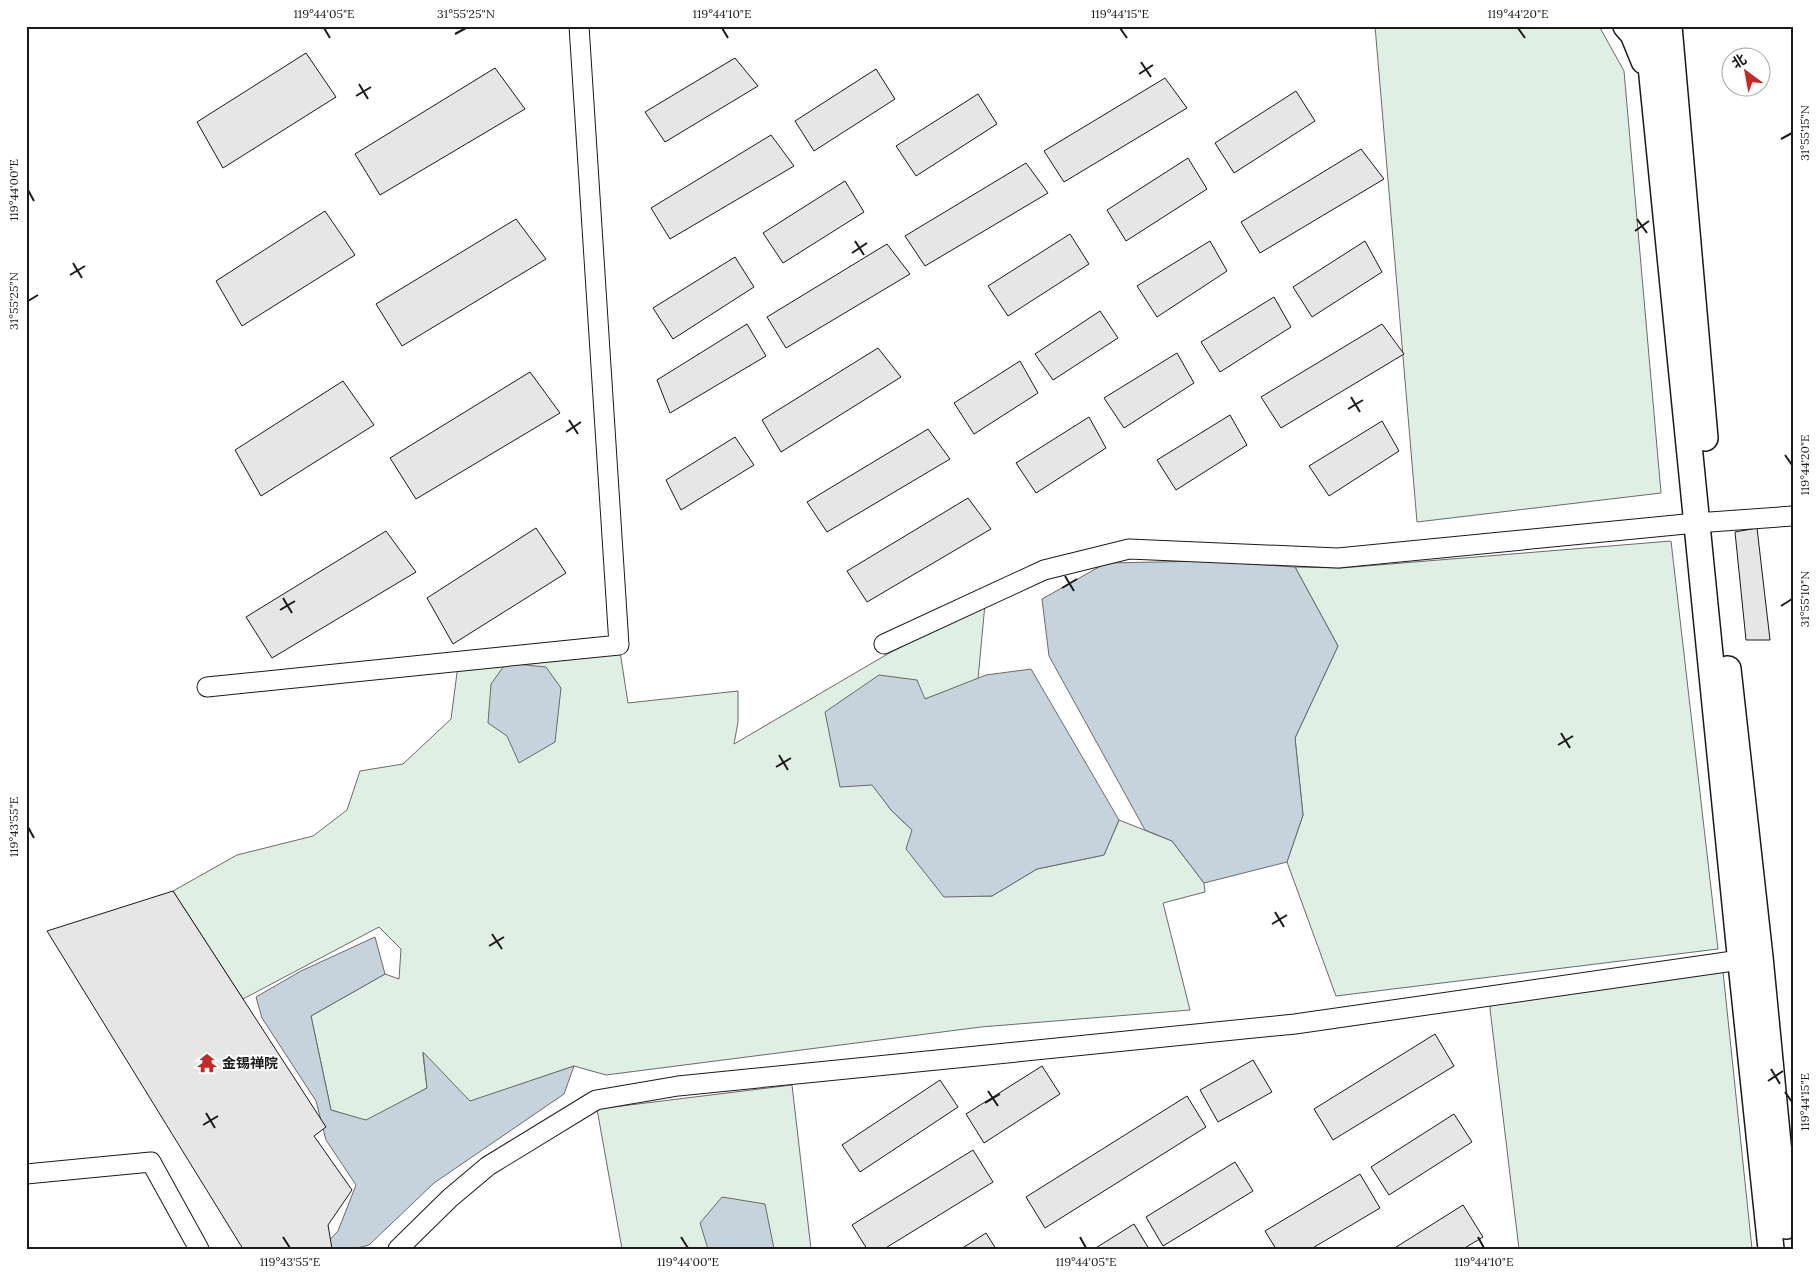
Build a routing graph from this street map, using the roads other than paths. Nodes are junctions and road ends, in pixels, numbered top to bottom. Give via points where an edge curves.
1 (579, 26) edge
2 (1626, 26) edge
3 (1647, 26) edge
4 (1669, 26) edge
5 (1652, 79) junction
6 (1793, 516) edge
7 (1704, 523) junction
8 (884, 644) dead end
9 (206, 686) dead end
10 (1750, 958) junction
11 (26, 1174) edge
12 (199, 1249) edge
13 (398, 1249) edge
14 (1771, 1249) edge
15 (1788, 1249) edge

1 - 9 street via 619,645
2 - 5 main road via 1633,34
3 - 5 main road
4 - 7 main road
5 - 7 main road
6 - 7 street
7 - 8 street via 1338,558 1129,549 1044,570
7 - 10 main road
10 - 13 street via 1304,1023 1262,1036 678,1086 596,1100 488,1166
10 - 14 main road
10 - 15 main road
11 - 12 street via 151,1162

